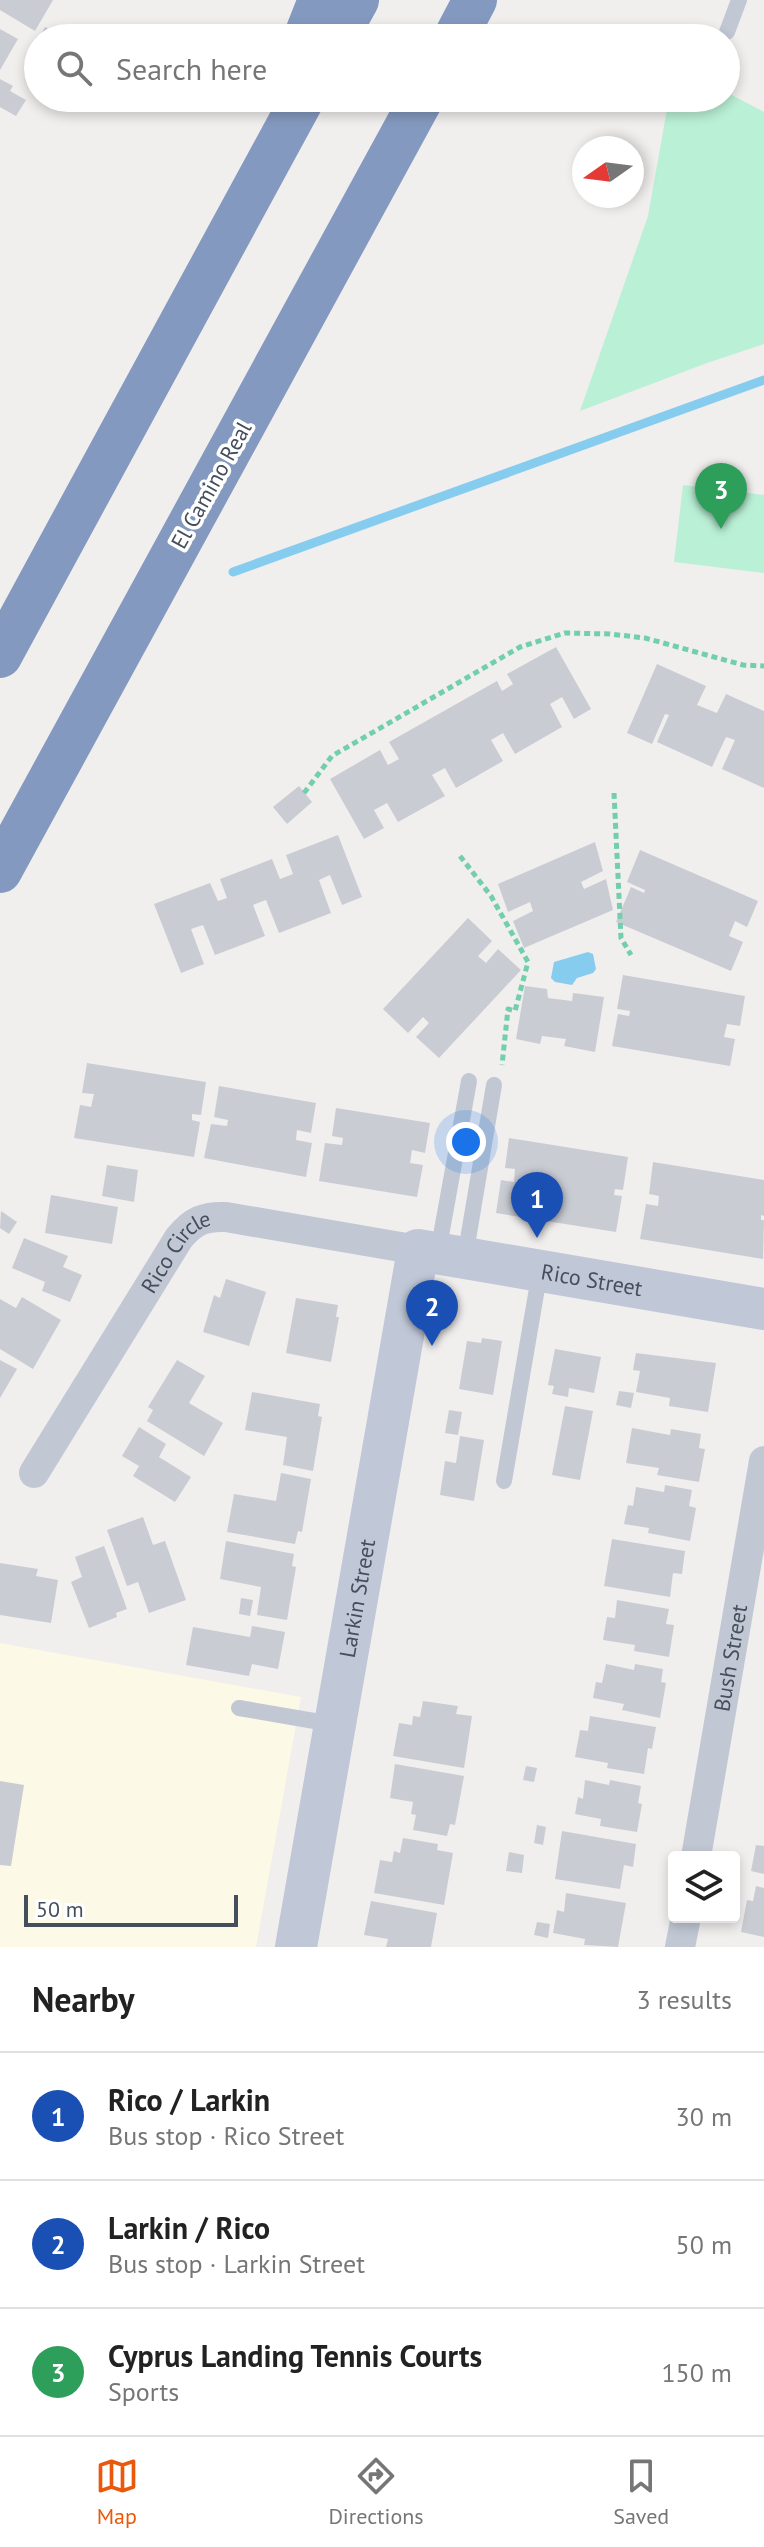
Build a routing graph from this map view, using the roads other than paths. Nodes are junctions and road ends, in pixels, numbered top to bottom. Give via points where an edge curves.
1 (320, 0) edge
2 (357, 0) edge
3 (739, 0) edge
4 (311, 24) edge
5 (344, 24) edge
6 (730, 24) edge
7 (277, 112) edge
8 (295, 112) edge
9 (414, 112) edge
10 (234, 222) junction
11 (0, 656) edge
12 (0, 871) edge
13 (498, 1079) road end
14 (469, 1081) dead end
15 (440, 1254) junction
16 (540, 1271) junction
17 (764, 1309) edge
18 (764, 1461) edge
19 (34, 1473) dead end
20 (504, 1481) dead end
21 (239, 1708) dead end
22 (334, 1725) junction
23 (697, 1851) edge
24 (685, 1923) edge
25 (296, 1947) edge
26 (680, 1947) edge

1 - 4 highway
2 - 5 highway
3 - 6 lane
7 - 10 highway
8 - 10 highway
9 - 12 highway, El Camino Real
10 - 11 highway
13 - 15 lane
14 - 15 lane
15 - 16 street, Rico Street
15 - 19 street, Rico Circle via 226,1217 193,1223
15 - 22 street, Larkin Street
16 - 17 street, Rico Street
16 - 20 lane
18 - 23 street, Bush Street
21 - 22 lane
22 - 25 street, Larkin Street
24 - 26 street

